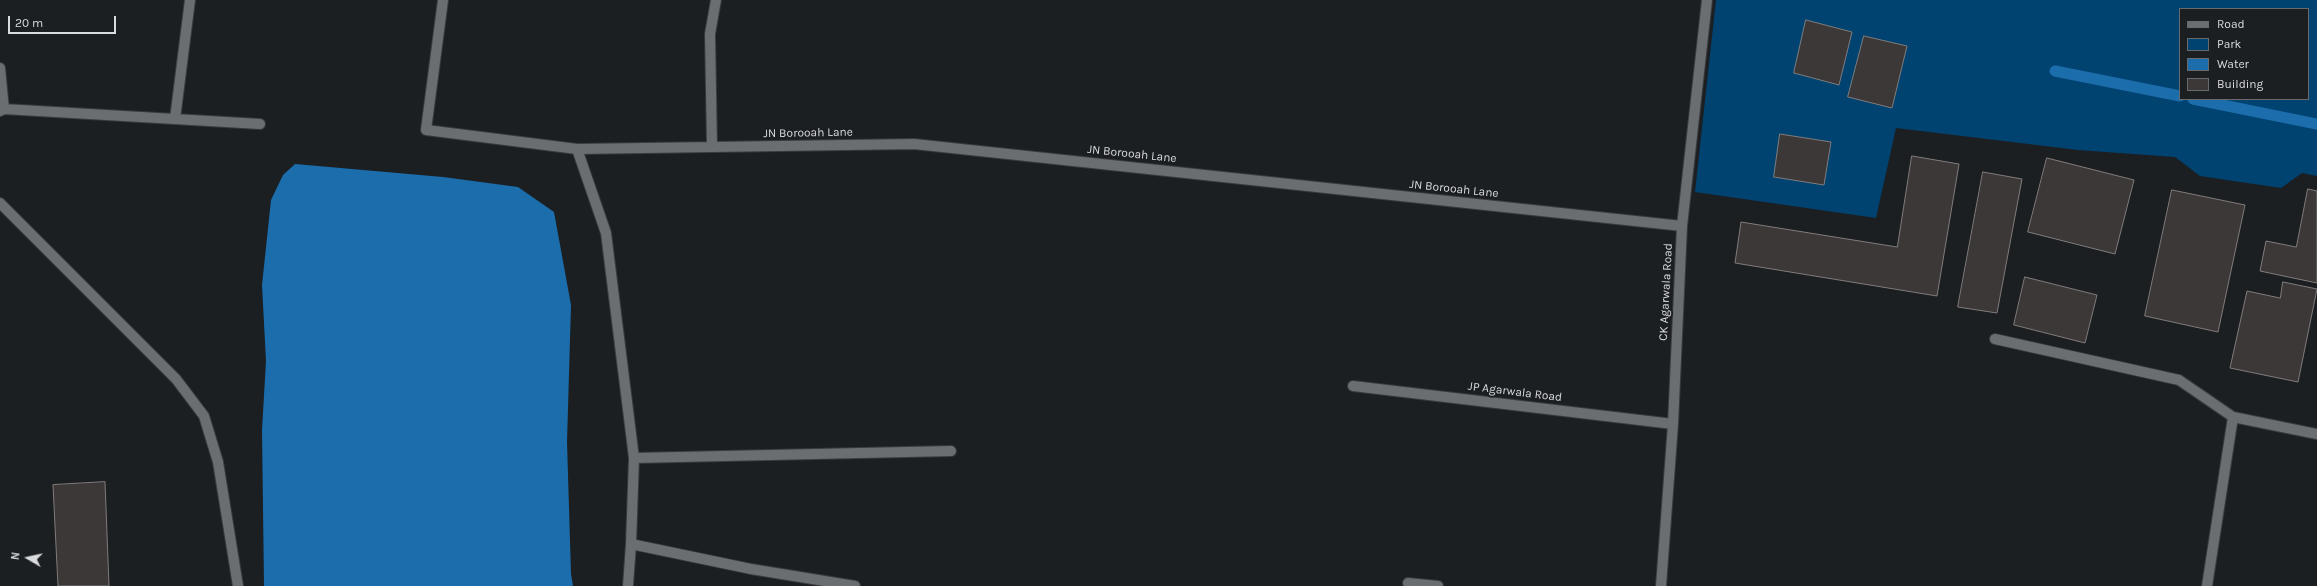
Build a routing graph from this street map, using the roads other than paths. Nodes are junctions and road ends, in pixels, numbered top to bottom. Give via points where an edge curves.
1 (190, 0) edge
2 (443, 0) edge
3 (716, 0) edge
4 (1707, 0) edge
5 (0, 68) edge
6 (2, 110) edge
7 (175, 119) junction
8 (260, 124) dead end
9 (712, 147) junction
10 (577, 149) junction
11 (0, 203) edge
12 (1682, 226) junction
13 (1995, 339) dead end
14 (1353, 386) dead end
15 (2233, 417) junction
16 (1674, 424) junction
17 (2317, 434) edge
18 (951, 451) dead end
19 (634, 458) junction
20 (631, 544) junction
21 (1408, 583) dead end
22 (238, 586) edge
23 (628, 586) edge
24 (855, 586) edge
25 (1438, 586) edge
26 (1661, 586) edge
27 (2207, 586) edge

1 - 7 street
2 - 10 street, JN Borooah Lane via 426,130
3 - 9 street via 710,34
4 - 12 street, CK Agarwala Road
5 - 6 street
6 - 7 street
7 - 8 street
9 - 10 street, JN Borooah Lane
9 - 12 street, JN Borooah Lane via 914,144
10 - 19 street via 606,233
11 - 22 street via 176,379 204,416 218,462
12 - 16 street, CK Agarwala Road
13 - 15 street via 2179,380
14 - 16 street, JP Agarwala Road
15 - 17 street
15 - 27 street
16 - 26 street, CK Agarwala Road
18 - 19 street
19 - 20 street
20 - 23 street
20 - 24 street
21 - 25 street

